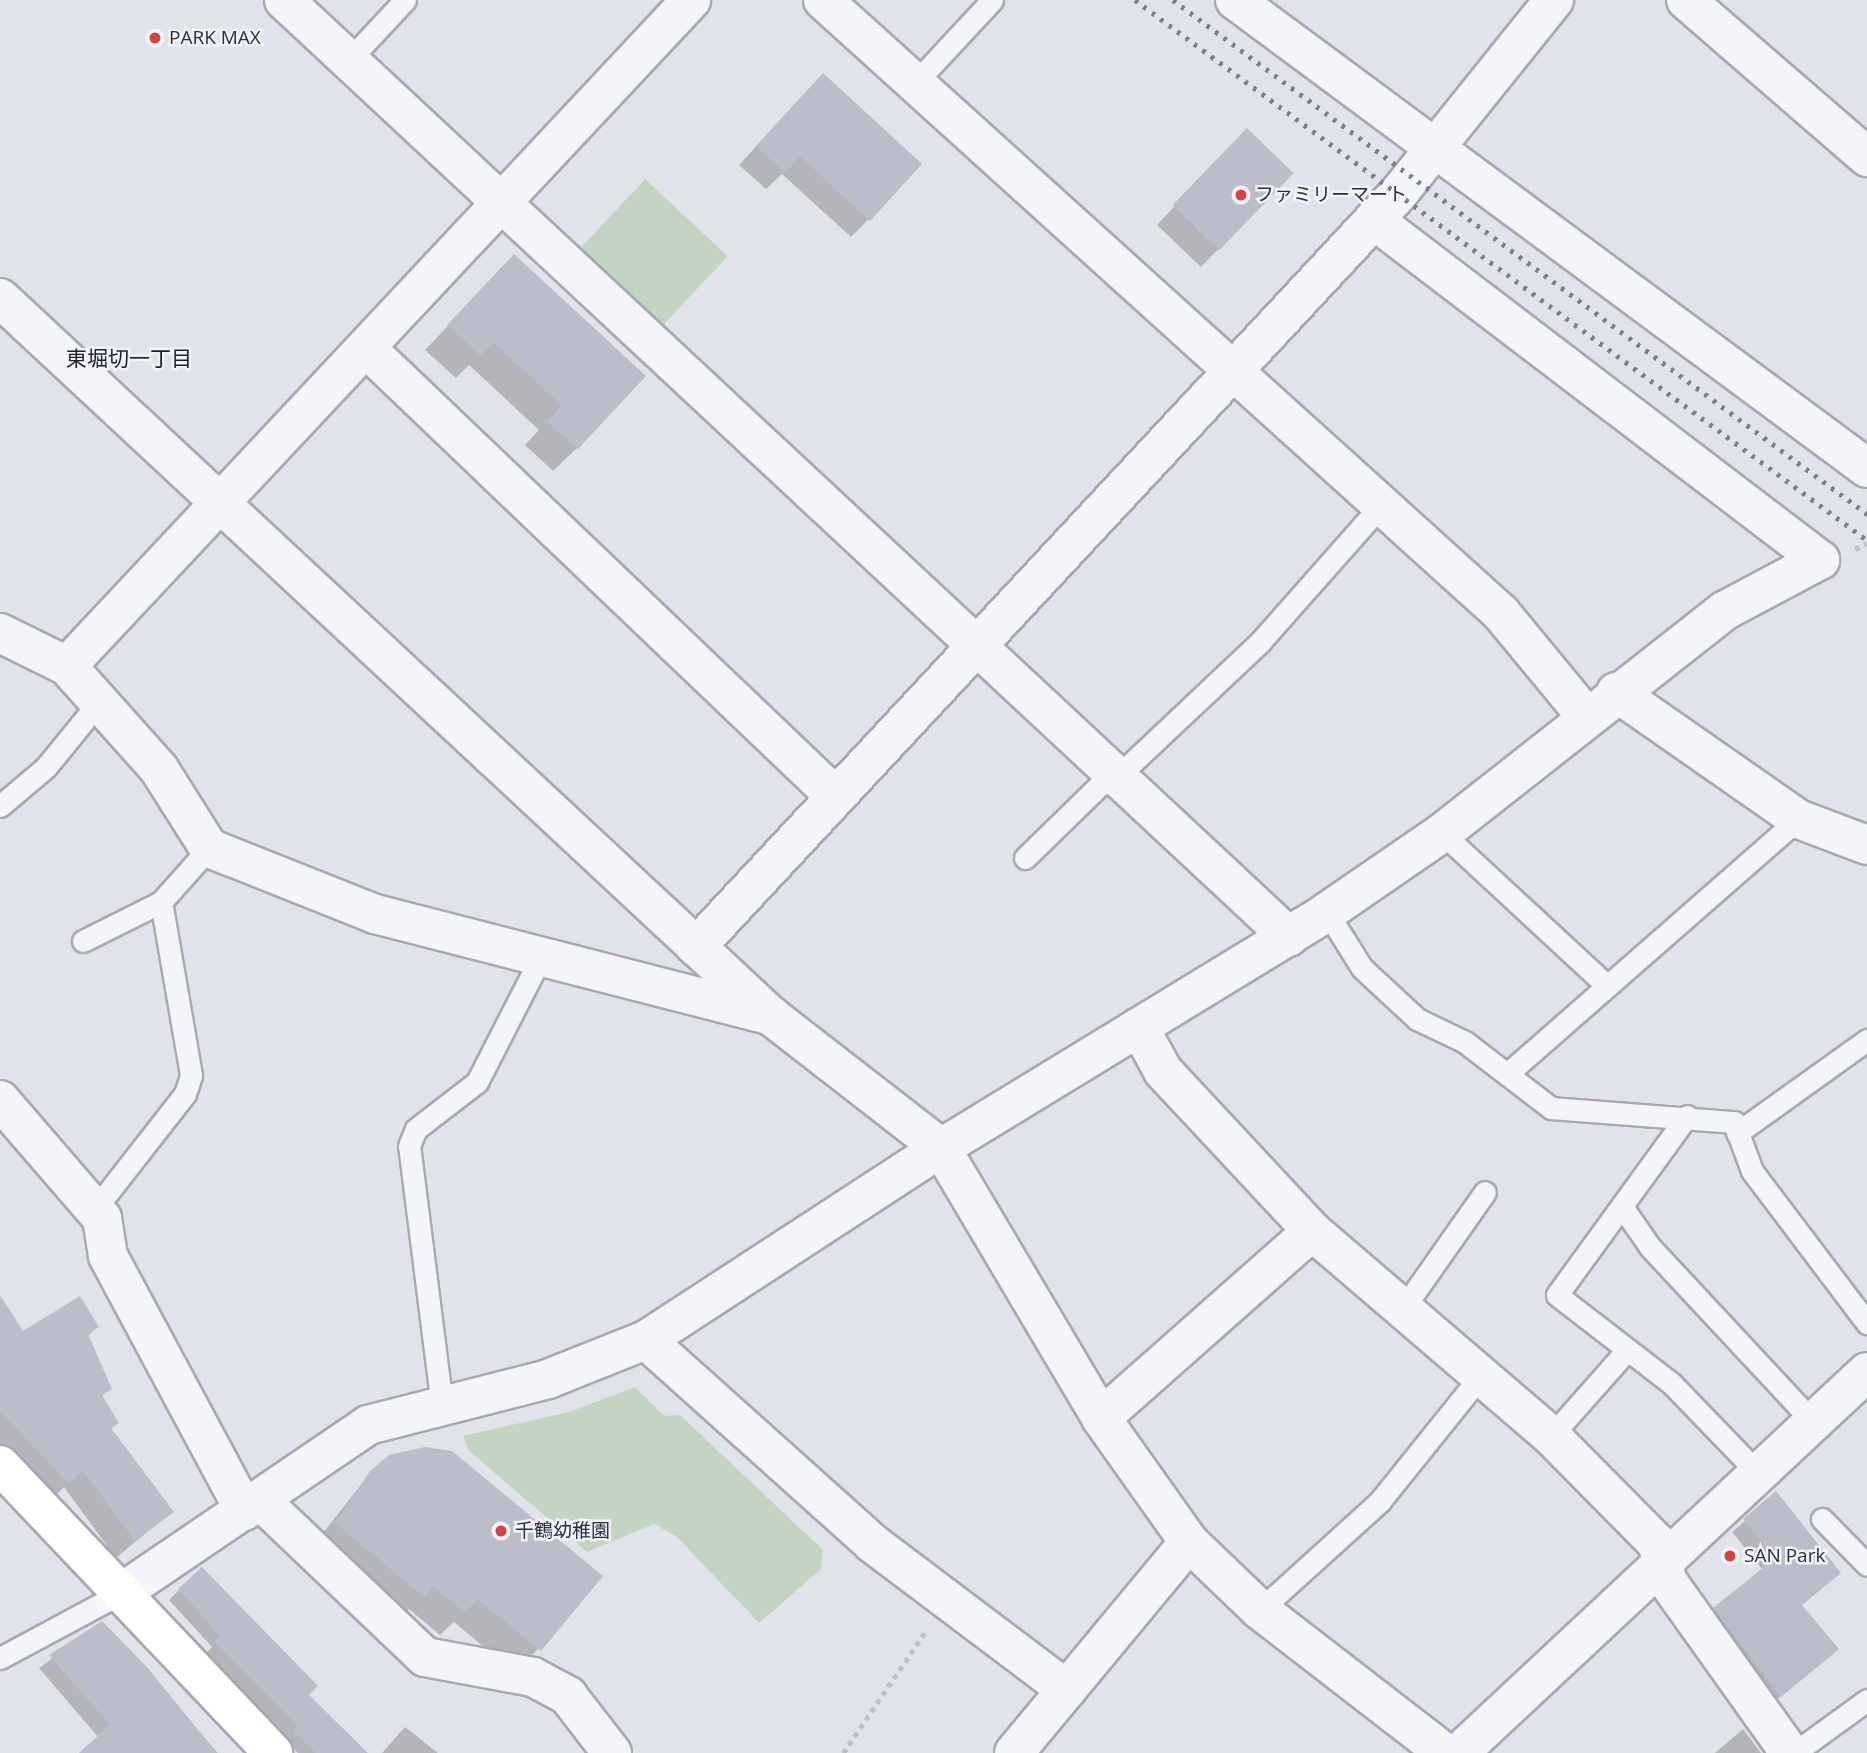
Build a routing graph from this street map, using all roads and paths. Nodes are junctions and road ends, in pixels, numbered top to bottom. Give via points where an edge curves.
1 (284, 0) edge
2 (405, 0) edge
3 (691, 0) edge
4 (823, 0) edge
5 (992, 0) edge
6 (1235, 0) edge
7 (1554, 0) edge
8 (1686, 0) edge
9 (349, 60) junction
10 (915, 83) junction
11 (1436, 150) junction
12 (1867, 157) edge
13 (502, 203) junction
14 (1374, 220) junction
15 (0, 298) edge
16 (366, 348) junction
17 (1229, 369) junction
18 (1867, 468) edge
19 (1382, 504) junction
20 (221, 505) junction
21 (0, 633) edge
22 (977, 644) junction
23 (67, 666) junction
24 (1616, 692) junction
25 (99, 702) junction
26 (1586, 715) junction
27 (1117, 773) junction
28 (835, 796) junction
29 (0, 806) edge
30 (1798, 819) junction
31 (1442, 833) junction
32 (1867, 845) edge
33 (209, 848) junction
34 (1025, 858) dead end
35 (161, 902) junction
36 (1327, 912) junction
37 (1289, 937) junction
38 (83, 941) dead end
39 (696, 947) junction
40 (540, 961) junction
41 (1607, 986) junction
42 (771, 1016) junction
43 (1139, 1027) junction
44 (1867, 1040) edge
45 (1507, 1074) junction
46 (0, 1100) edge
47 (1687, 1116) junction
48 (1737, 1133) junction
49 (941, 1148) junction
50 (1485, 1192) dead end
51 (1623, 1208) junction
52 (95, 1209) junction
53 (1312, 1231) junction
54 (1402, 1310) junction
55 (1867, 1324) edge
56 (646, 1340) junction
57 (1627, 1350) junction
58 (1867, 1372) edge
59 (1479, 1378) junction
60 (442, 1406) junction
61 (1101, 1418) junction
62 (1813, 1422) junction
63 (1551, 1436) junction
64 (0, 1465) edge
65 (1758, 1473) junction
66 (253, 1506) junction
67 (1822, 1520) dead end
68 (1189, 1542) junction
69 (1663, 1562) junction
70 (1867, 1565) edge
71 (121, 1593) junction
72 (1260, 1610) junction
73 (935, 1619) dead end
74 (0, 1658) edge
75 (1067, 1690) junction
76 (1867, 1700) edge
77 (273, 1753) edge
78 (612, 1753) edge
79 (843, 1753) edge
80 (1014, 1753) edge
81 (1445, 1753) edge
82 (1459, 1753) edge
83 (1792, 1753) edge

1 - 9 street
2 - 9 lane
3 - 13 street
4 - 10 street
5 - 10 lane
6 - 11 street
7 - 11 street
8 - 12 street
9 - 13 street
10 - 17 street
11 - 14 street
11 - 18 street
13 - 16 street
13 - 22 street
14 - 17 street
14 - 24 street via 1820,560 1724,611
15 - 20 street
16 - 20 street
16 - 28 street
17 - 19 street
17 - 22 street
19 - 26 street via 1502,613
19 - 27 lane via 1260,642
20 - 23 street
20 - 39 street
21 - 23 street
22 - 27 street
22 - 28 street
23 - 25 street
24 - 26 street
24 - 30 street
25 - 29 lane via 46,767
25 - 33 street via 159,769
26 - 31 street
27 - 34 lane
27 - 37 street
28 - 39 street
30 - 32 street
30 - 41 lane
31 - 36 street
31 - 41 lane
33 - 35 lane
33 - 40 street via 375,914
35 - 38 lane
35 - 52 lane via 191,1075 185,1094
36 - 37 street
36 - 45 lane via 1362,968 1417,1019 1465,1042
37 - 43 street
39 - 42 street
40 - 42 street
40 - 60 lane via 477,1082 416,1129 410,1146
41 - 45 lane
42 - 49 street
43 - 49 street
43 - 53 street via 1163,1071
44 - 48 lane
45 - 47 lane via 1551,1108
46 - 52 street
47 - 48 lane via 1734,1122
47 - 51 lane
48 - 55 lane via 1759,1181
49 - 56 street
49 - 61 street
50 - 54 lane
51 - 57 lane via 1557,1295
51 - 62 lane via 1650,1247
52 - 66 street via 108,1256
53 - 54 street
53 - 61 street
54 - 59 street
56 - 60 street via 548,1379
56 - 75 street via 872,1543
57 - 63 lane
57 - 65 lane via 1672,1384
58 - 62 street
59 - 63 street
59 - 72 lane via 1380,1501
60 - 66 street via 368,1425
61 - 68 street
62 - 65 street
63 - 69 street via 1657,1543
64 - 71 street
65 - 69 street
66 - 71 street
66 - 78 street via 425,1657 533,1677 568,1696
67 - 70 lane
68 - 72 street
68 - 75 street
69 - 82 street
69 - 83 street via 1668,1582
71 - 74 lane
71 - 77 street
72 - 81 street
73 - 79 path
75 - 80 street
76 - 83 lane

